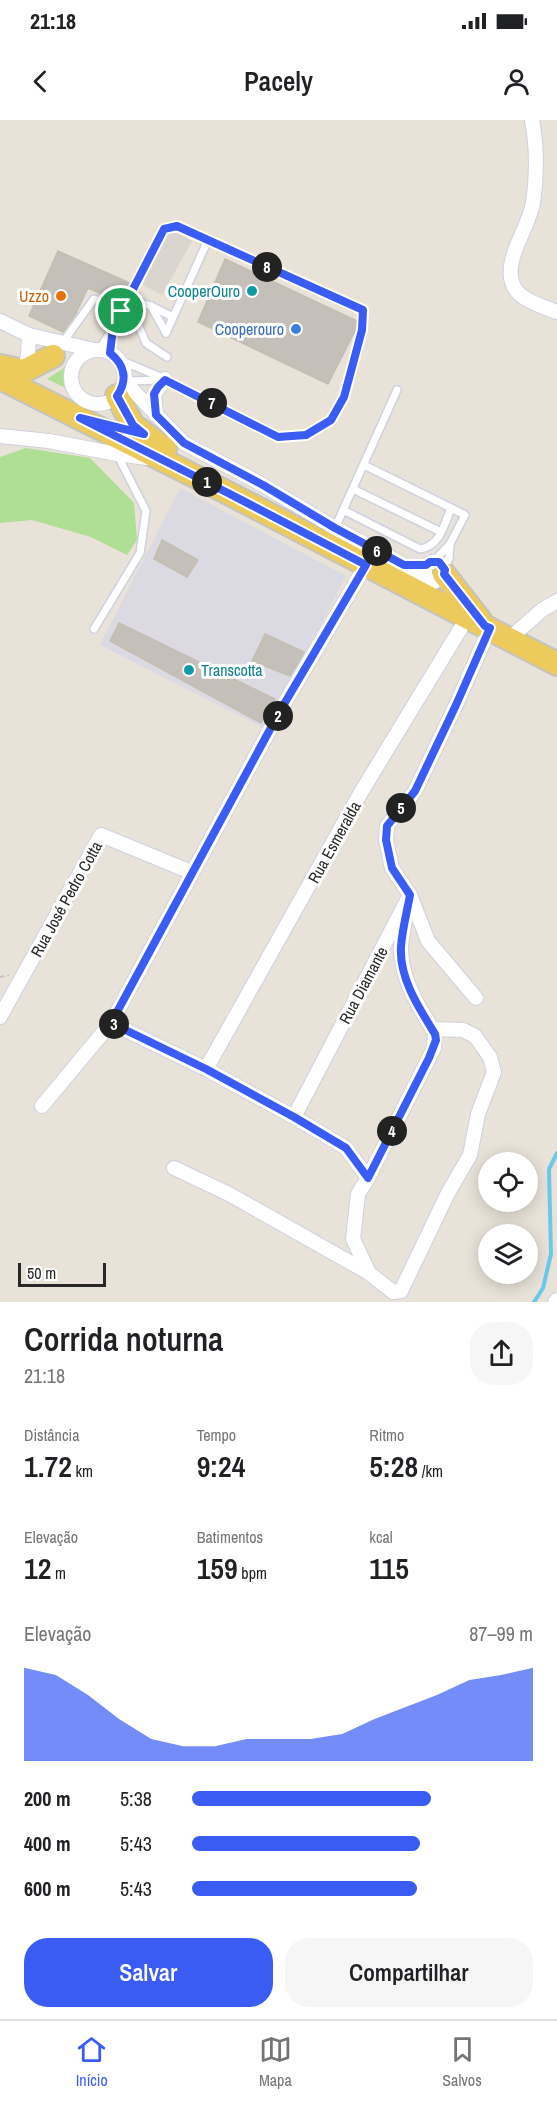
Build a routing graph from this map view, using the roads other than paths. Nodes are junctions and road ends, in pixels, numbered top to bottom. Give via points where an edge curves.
1 (532, 120) edge
2 (208, 240) junction
3 (128, 299) junction
4 (151, 306) junction
5 (121, 311) junction
6 (557, 312) edge
7 (173, 317) junction
8 (0, 321) edge
9 (113, 328) junction
10 (29, 335) junction
11 (58, 350) junction
12 (106, 353) junction
13 (167, 357) dead end
14 (0, 366) edge
15 (24, 371) junction
16 (72, 372) junction
17 (0, 378) edge
18 (165, 380) junction
19 (397, 390) dead end
20 (122, 395) junction
21 (156, 415) junction
22 (80, 418) junction
23 (144, 434) junction
24 (3, 441) edge
25 (117, 454) junction
26 (161, 459) junction
27 (364, 465) junction
28 (353, 489) junction
29 (228, 493) junction
30 (451, 508) junction
31 (344, 510) junction
32 (335, 528) junction
33 (441, 532) junction
34 (450, 544) junction
35 (366, 565) junction
36 (435, 570) junction
37 (557, 601) edge
38 (488, 628) junction
39 (94, 629) dead end
40 (557, 664) edge
41 (191, 872) junction
42 (410, 895) junction
43 (476, 998) dead end
44 (0, 1017) edge
45 (111, 1023) junction
46 (432, 1029) junction
47 (206, 1069) junction
48 (42, 1106) dead end
49 (294, 1117) junction
50 (174, 1168) dead end
51 (368, 1178) junction
52 (369, 1273) junction

1 - 6 street via 534,190 529,220 515,248 511,274 514,288 525,298
2 - 3 lane via 177,226 164,229
2 - 7 lane
2 - 18 lane via 363,310 362,330 344,397 331,420 306,435 278,437
3 - 4 lane
3 - 5 lane
4 - 7 lane
4 - 7 lane via 166,333
5 - 9 lane
5 - 11 lane via 94,299
5 - 13 lane via 134,315 146,343
8 - 10 street
9 - 12 lane
9 - 12 lane
10 - 11 street
10 - 15 street
11 - 12 street
11 - 15 main road
11 - 16 street
12 - 16 street via 85,353
12 - 18 lane
12 - 20 street via 124,373
14 - 15 main road
16 - 20 street via 72,385 83,399 101,404
17 - 22 main road
18 - 20 lane
18 - 21 street via 154,394
19 - 27 lane
20 - 21 street
20 - 21 street
20 - 23 main road via 133,425
21 - 32 street via 184,443
22 - 23 main road
22 - 26 main road
23 - 29 main road
24 - 25 street via 49,441
25 - 26 street
25 - 39 lane via 146,511 140,553
26 - 29 main road
27 - 28 lane
27 - 30 lane
28 - 31 lane
28 - 33 lane
29 - 35 main road
30 - 33 lane
30 - 34 lane via 465,515
31 - 32 lane
31 - 33 lane via 420,549 430,546
32 - 36 street via 404,565
34 - 36 lane
34 - 36 lane via 449,558
35 - 38 main road
35 - 41 street
36 - 38 main road
37 - 38 street
38 - 40 main road
38 - 42 street via 419,783 387,826 392,868
38 - 47 street, Rua Esmeralda via 360,794
41 - 44 street, Rua José Pedro Cotta via 101,835
41 - 45 street
42 - 43 street via 428,941
42 - 46 street via 401,959 408,984
42 - 49 street, Rua Diamante
45 - 47 street
45 - 48 street
46 - 51 street via 436,1040 429,1058
46 - 52 street via 463,1030 475,1036 490,1057 494,1072 478,1114 470,1155 401,1291 393,1292
47 - 49 street
49 - 51 street via 346,1148
50 - 52 street via 229,1194
51 - 52 street via 358,1194 353,1239

